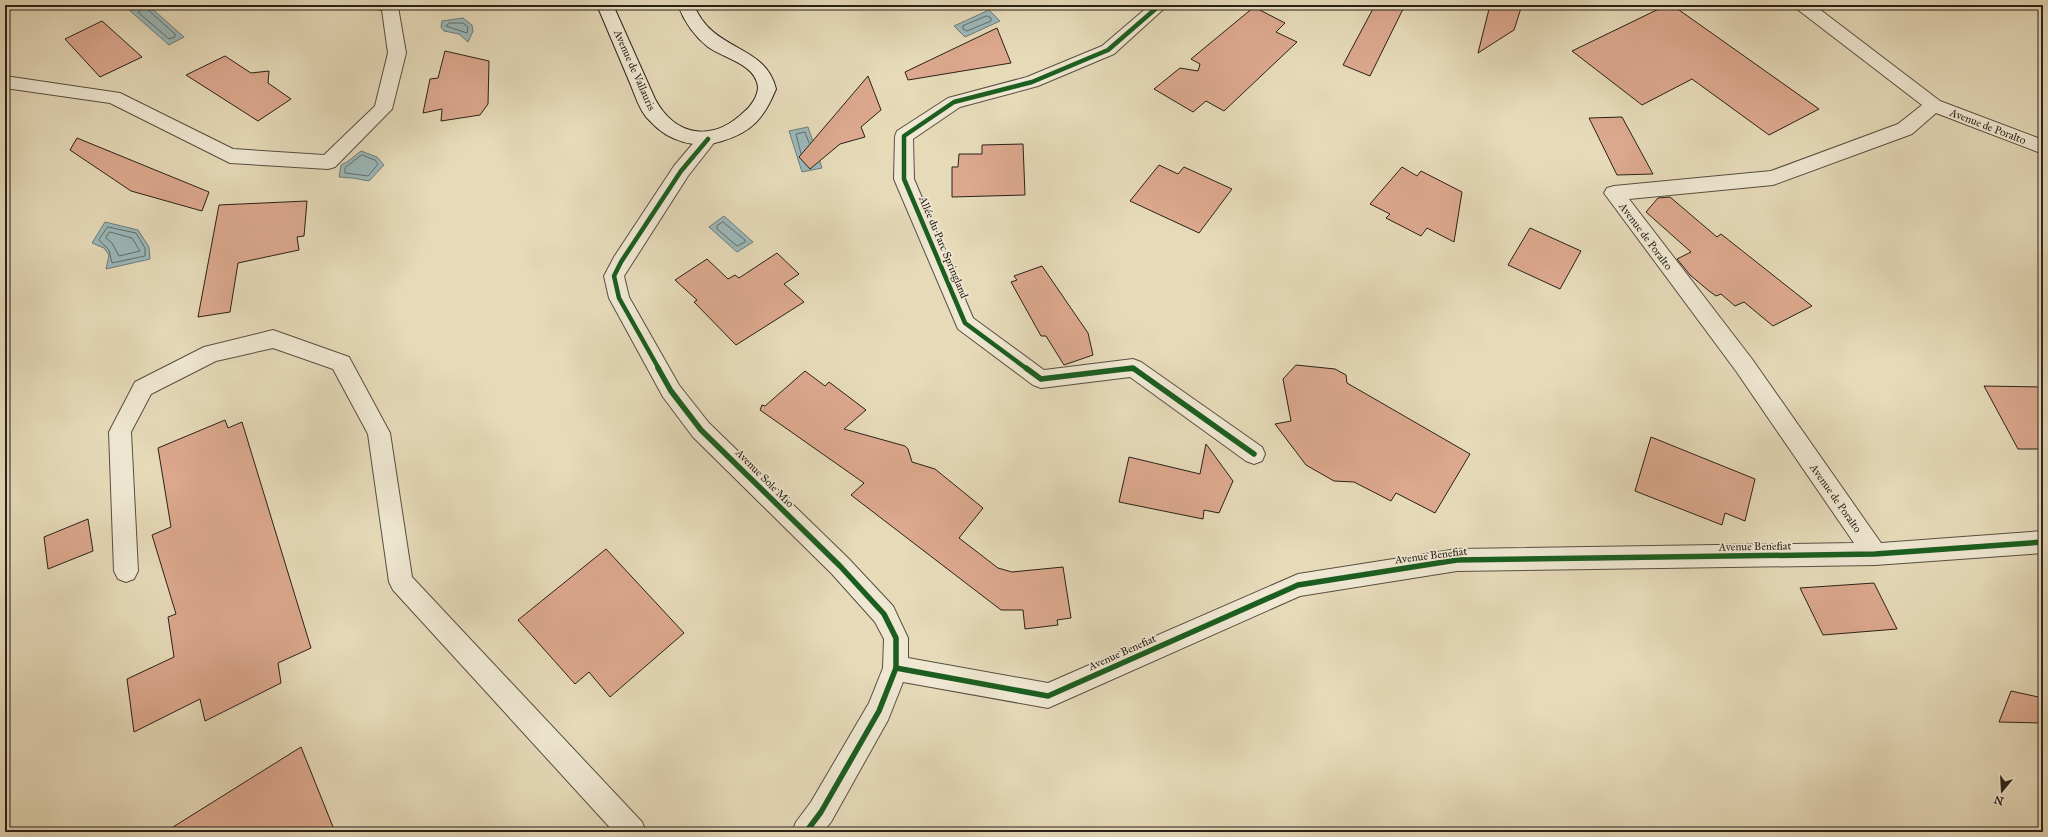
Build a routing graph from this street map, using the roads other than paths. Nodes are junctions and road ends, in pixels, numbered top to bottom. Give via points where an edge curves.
1 (384, 5) edge
2 (605, 5) edge
3 (686, 5) edge
4 (1160, 5) edge
5 (1803, 5) edge
6 (5, 82) edge
7 (1934, 105) junction
8 (708, 139) junction
9 (2043, 147) edge
10 (1254, 454) dead end
11 (2043, 542) edge
12 (1875, 554) junction
13 (126, 571) dead end
14 (896, 668) junction
15 (632, 832) edge
16 (806, 832) edge

1 - 6 street via 390,7 397,53 382,110 328,162 230,156 114,97
2 - 8 street, Avenue de Vallauris via 655,116 671,130 690,137
3 - 8 street, Avenue de Vallauris via 699,28 718,45 747,60 763,75 767,89 759,108 746,121 730,132
4 - 10 street, Allée du Parc Springland via 1108,50 1032,82 954,102 904,136 904,179 965,323 1041,379 1133,368
5 - 7 street, Avenue de Poralto
7 - 9 street, Avenue de Poralto
7 - 12 street, Avenue de Poralto via 1906,129 1773,178 1614,192 1744,365
8 - 14 street, Avenue Sole Mio via 681,171 621,262 614,276 619,298 670,391 702,430 840,566 884,614 896,638
11 - 12 street, Avenue Benefiat
12 - 14 street, Avenue Benefiat via 1457,560 1298,585 1048,696
13 - 15 street via 120,432 144,388 211,353 273,339 341,363 379,433 401,582
14 - 16 street, Avenue Sole Mio via 879,711

